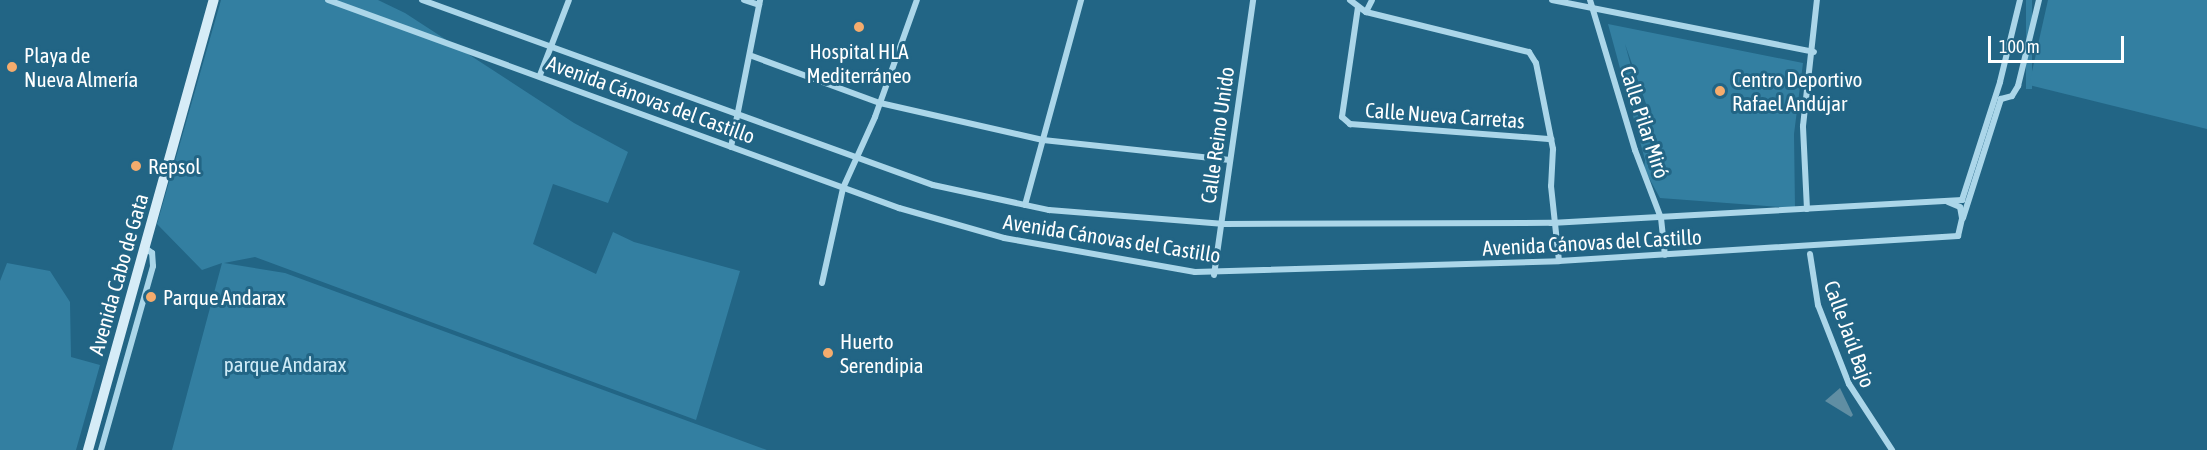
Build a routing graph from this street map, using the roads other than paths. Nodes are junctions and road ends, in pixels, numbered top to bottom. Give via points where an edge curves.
1 (214, 0) edge
2 (328, 0) edge
3 (422, 0) edge
4 (569, 0) edge
5 (744, 0) edge
6 (917, 0) edge
7 (1081, 0) edge
8 (1253, 0) edge
9 (1350, 0) edge
10 (1372, 0) edge
11 (1552, 0) edge
12 (1590, 0) edge
13 (1817, 0) edge
14 (2020, 0) edge
15 (2039, 0) edge
16 (760, 3) edge
17 (1358, 7) junction
18 (1592, 9) junction
19 (1366, 12) junction
20 (550, 49) junction
21 (1814, 51) junction
22 (752, 56) junction
23 (540, 75) junction
24 (880, 103) junction
25 (740, 116) junction
26 (1551, 139) junction
27 (1043, 140) junction
28 (731, 147) junction
29 (858, 159) junction
30 (1230, 160) junction
31 (843, 188) junction
32 (1947, 201) junction
33 (1025, 205) junction
34 (1808, 209) junction
35 (1660, 218) junction
36 (1962, 218) junction
37 (1221, 223) junction
38 (1555, 223) junction
39 (145, 248) junction
40 (1810, 254) dead end
41 (1665, 255) junction
42 (1559, 261) junction
43 (1214, 275) junction
44 (822, 284) dead end
45 (88, 450) edge
46 (101, 450) edge
47 (1892, 450) edge

1 - 39 main road, Avenida Cabo de Gata
2 - 23 street, Avenida Cánovas del Castillo
3 - 20 street, Avenida Cánovas del Castillo
4 - 20 street
5 - 16 street
6 - 24 street
7 - 27 street
8 - 30 street, Calle Reino Unido
9 - 17 street
10 - 19 street
11 - 18 street
12 - 18 street, Calle Pilar Miró
13 - 21 street
14 - 32 street, Avenida Cánovas del Castillo via 2000,82 1962,200
15 - 36 street via 2018,87 2012,96 2001,99
16 - 22 street
17 - 19 street
17 - 26 street, Calle Nueva Carretas via 1342,117 1350,124
18 - 21 street
18 - 35 street, Calle Pilar Miró
19 - 26 street via 1529,52 1536,63
20 - 23 street
20 - 25 street, Avenida Cánovas del Castillo
21 - 34 street via 1803,126
22 - 24 street
22 - 25 street
23 - 28 street, Avenida Cánovas del Castillo
24 - 27 street
24 - 29 street
25 - 28 street
25 - 29 street, Avenida Cánovas del Castillo
26 - 38 street
27 - 30 street
27 - 33 street
28 - 31 street, Avenida Cánovas del Castillo
29 - 31 street
29 - 33 street, Avenida Cánovas del Castillo via 933,185
30 - 37 street, Calle Reino Unido
31 - 43 street, Avenida Cánovas del Castillo via 1004,238
31 - 44 street
32 - 34 street, Avenida Cánovas del Castillo
32 - 36 street via 1960,207
33 - 37 street, Avenida Cánovas del Castillo
34 - 35 street, Avenida Cánovas del Castillo
35 - 38 street, Avenida Cánovas del Castillo
35 - 41 street, Calle Pilar Miró
36 - 41 street, Avenida Cánovas del Castillo via 1958,236
37 - 38 street, Avenida Cánovas del Castillo
37 - 43 street, Calle Reino Unido
38 - 42 street
39 - 45 main road, Avenida Cabo de Gata
39 - 46 street via 152,253 153,266
40 - 47 street, Calle Jaúl Bajo via 1818,305 1849,384
41 - 42 street, Avenida Cánovas del Castillo
42 - 43 street, Avenida Cánovas del Castillo

